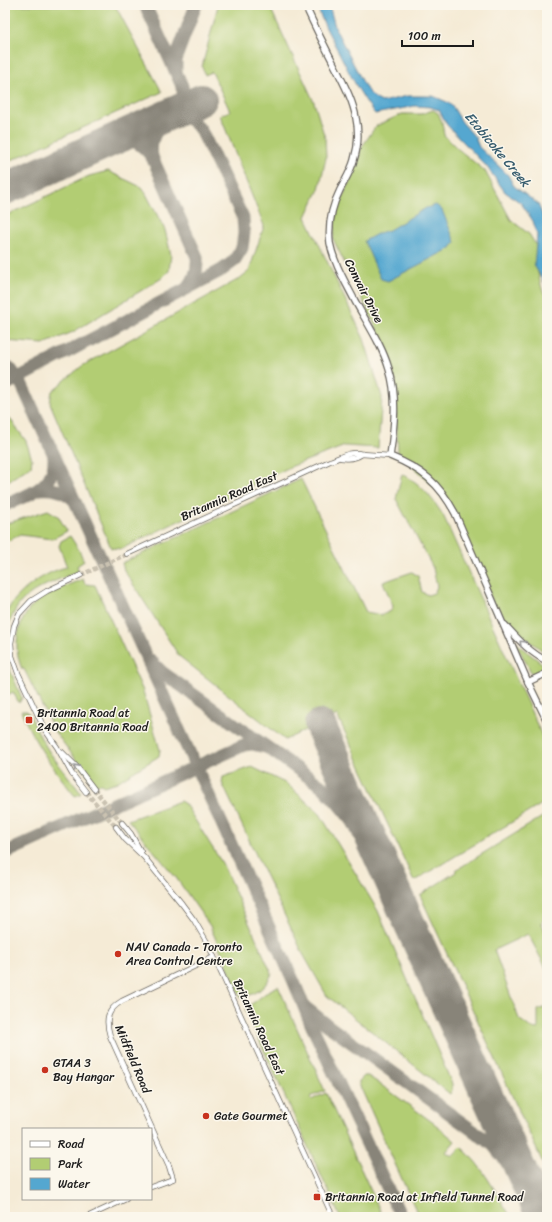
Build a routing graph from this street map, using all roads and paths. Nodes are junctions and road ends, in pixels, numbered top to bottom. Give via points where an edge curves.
1 (305, 5) edge
2 (390, 456) junction
3 (127, 554) tunnel mouth
4 (81, 575) tunnel mouth
5 (501, 620) junction
6 (547, 661) edge
7 (547, 673) edge
8 (528, 682) junction
9 (547, 721) edge
10 (57, 747) junction
11 (94, 789) tunnel mouth
12 (86, 792) tunnel mouth
13 (122, 823) tunnel mouth
14 (116, 827) tunnel mouth
15 (144, 857) junction
16 (214, 957) junction
17 (152, 1128) edge
18 (152, 1129) edge
19 (152, 1188) edge
20 (124, 1200) edge
21 (88, 1217) edge
22 (333, 1217) edge

1 - 2 street, Convair Drive via 347,91 357,119 356,152 333,208 330,243 339,271 389,368 393,387 394,416
2 - 3 street, Britannia Road East via 362,454 357,458 330,461
2 - 5 street, Britannia Road East via 422,472 447,498
4 - 10 street via 47,590 31,601 19,614 11,643 18,673 45,730
6 -> 5 street via 524,646
5 - 8 street, Britannia Road East
7 - 8 street
8 - 9 street, Britannia Road East
11 -> 10 street
10 - 12 street via 72,774
13 - 15 street, Britannia Road East
14 - 15 street, Britannia Road East
15 - 16 street, Britannia Road East via 194,920
16 - 17 street, Midfield Road via 122,1001 112,1008 107,1020 110,1036
16 - 22 street, Britannia Road East
18 - 19 street, Midfield Road via 173,1179
20 - 21 street

